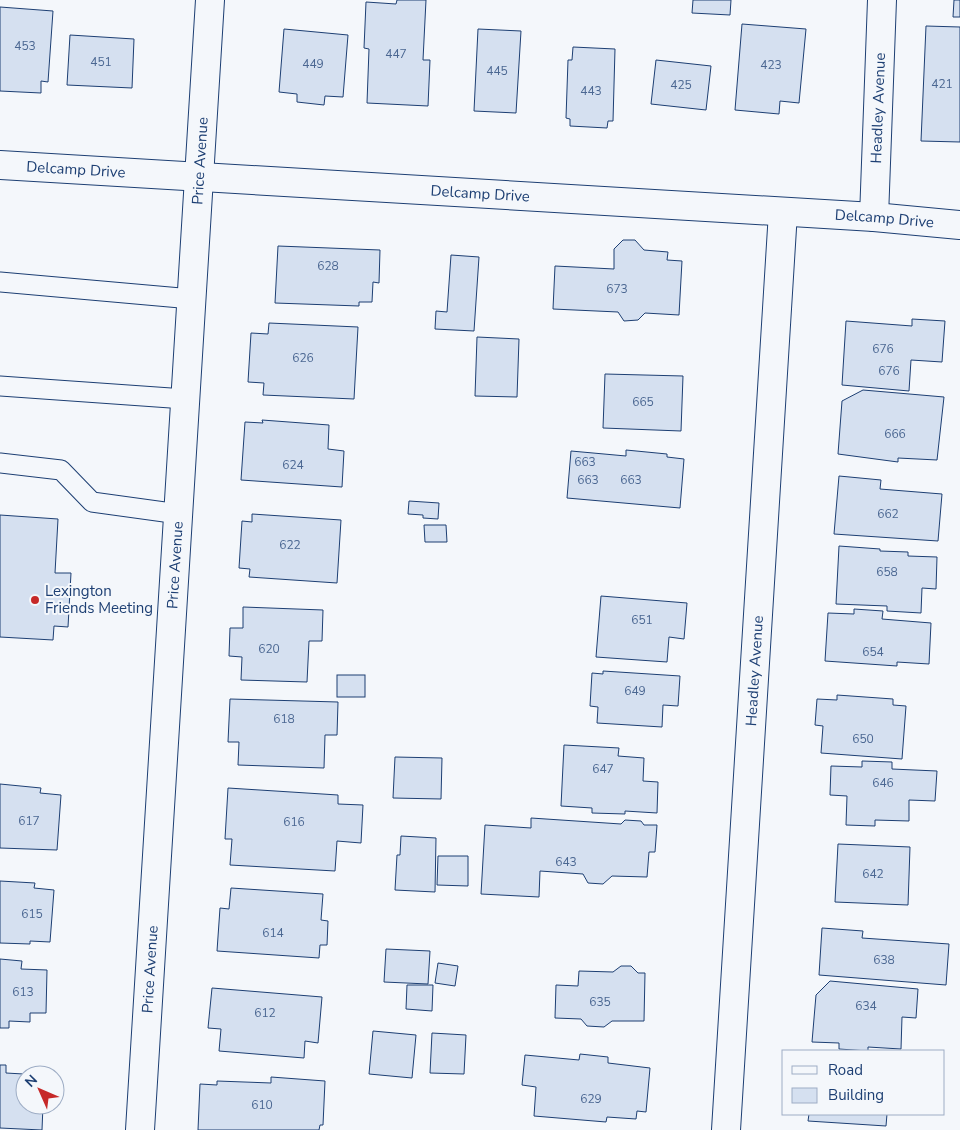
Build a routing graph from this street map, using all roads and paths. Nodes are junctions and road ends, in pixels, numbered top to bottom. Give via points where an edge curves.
1 (210, 0) edge
2 (882, 0) edge
3 (0, 164) edge
4 (200, 176) junction
5 (783, 212) junction
6 (874, 217) junction
7 (960, 225) edge
8 (0, 282) edge
9 (192, 299) junction
10 (0, 386) edge
11 (185, 399) junction
12 (0, 463) edge
13 (178, 514) junction
14 (140, 1130) edge
15 (726, 1130) edge

1 - 4 street, Price Avenue
2 - 6 street, Headley Avenue
3 - 4 street, Delcamp Drive
4 - 5 street, Delcamp Drive
4 - 9 street, Price Avenue
5 - 6 street, Delcamp Drive
5 - 15 street, Headley Avenue
6 - 7 street, Delcamp Drive
8 - 9 lane
9 - 11 street, Price Avenue
10 - 11 lane
11 - 13 street, Price Avenue
12 - 13 lane via 61,470 92,502
13 - 14 street, Price Avenue

